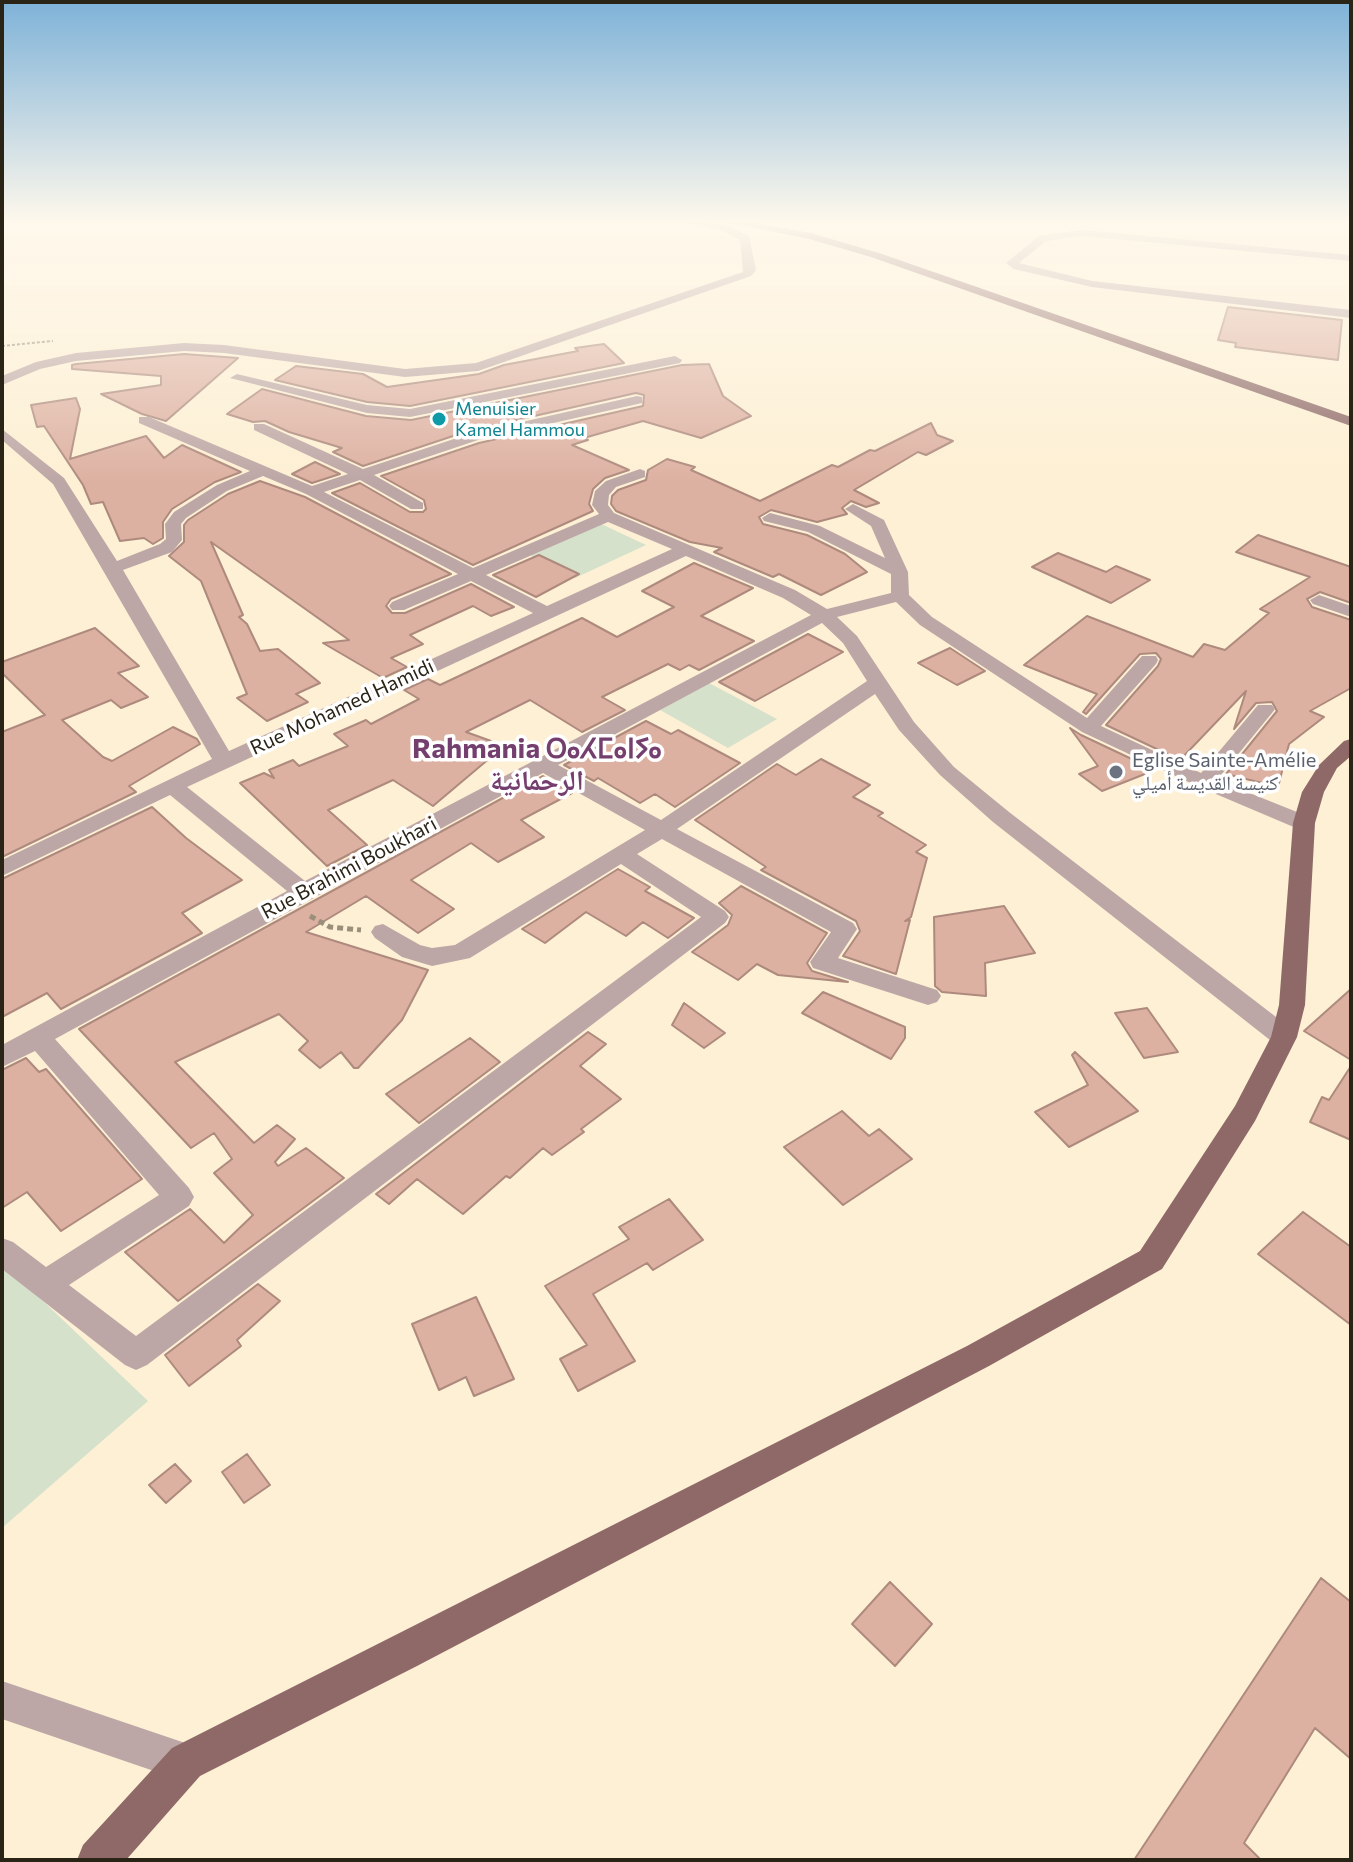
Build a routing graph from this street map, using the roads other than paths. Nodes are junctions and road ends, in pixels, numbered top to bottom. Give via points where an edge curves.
1 (650, 309) edge
2 (1029, 309) edge
3 (1049, 309) edge
4 (1307, 309) edge
5 (1351, 314) edge
6 (675, 360) dead end
7 (356, 367) junction
8 (237, 378) dead end
9 (2, 381) edge
10 (313, 396) junction
11 (637, 400) dead end
12 (1351, 414) edge
13 (144, 420) dead end
14 (1351, 422) edge
15 (259, 427) dead end
16 (2, 433) edge
17 (263, 471) junction
18 (359, 473) junction
19 (640, 474) dead end
20 (311, 491) junction
21 (417, 506) dead end
22 (853, 509) dead end
23 (608, 516) junction
24 (770, 518) dead end
25 (684, 550) junction
26 (113, 568) junction
27 (899, 572) junction
28 (471, 575) junction
29 (900, 596) junction
30 (1319, 600) dead end
31 (398, 606) dead end
32 (545, 612) junction
33 (1351, 612) edge
34 (824, 615) junction
35 (1149, 660) dead end
36 (878, 683) junction
37 (1265, 709) dead end
38 (1089, 728) junction
39 (1351, 745) edge
40 (224, 761) junction
41 (543, 765) junction
42 (1204, 782) junction
43 (173, 787) junction
44 (1304, 823) junction
45 (662, 829) junction
46 (619, 853) junction
47 (2, 869) edge
48 (294, 897) junction
49 (383, 932) road end
50 (928, 996) dead end
51 (38, 1037) junction
52 (1284, 1037) junction
53 (2, 1057) edge
54 (2, 1251) edge
55 (43, 1285) junction
56 (2, 1700) edge
57 (186, 1762) junction
58 (98, 1860) edge

1 - 7 street via 478,367 420,373
2 - 14 main road
3 - 12 main road
4 - 5 street
6 - 10 street via 425,411 380,412
7 - 9 street via 184,347 76,357
7 - 10 street
8 - 10 street
11 - 18 street via 474,437
13 - 17 street
15 - 18 street
16 - 26 street via 59,481
17 - 20 street
17 - 26 street via 222,488 180,515 173,524 174,540 166,548
18 - 20 street
18 - 21 street
19 - 23 street via 611,484 601,494 600,505
20 - 28 street
22 - 27 street via 878,523
23 - 25 street
23 - 28 street
24 - 27 street via 814,529
25 - 32 street, Rue Mohamed Hamidi
25 - 34 street via 789,594
26 - 40 street
27 - 29 street
28 - 31 street
28 - 32 street
29 - 34 street, Rue Brahimi Boukhari
29 - 38 street via 926,621
30 - 33 street
32 - 40 street, Rue Mohamed Hamidi
34 - 36 street via 850,640
34 - 41 street, Rue Brahimi Boukhari
35 - 38 street
36 - 45 street
36 - 52 street via 906,726 972,794
37 - 42 street
38 - 42 street
39 - 44 main road via 1329,765 1313,792
40 - 43 street, Rue Mohamed Hamidi
41 - 45 street
41 - 48 street, Rue Brahimi Boukhari
42 - 44 street
43 - 47 street, Rue Mohamed Hamidi
43 - 48 street
44 - 52 main road via 1292,1005
45 - 46 street
45 - 50 street via 845,929 822,962
46 - 49 street via 461,952 432,957 411,951
46 - 55 street via 717,917 136,1355
48 - 51 street, Rue Brahimi Boukhari
51 - 53 street, Rue Brahimi Boukhari
51 - 55 street via 179,1197
52 - 57 main road via 1245,1113 1151,1260 950,1370
54 - 55 street
56 - 57 street
57 - 58 main road

